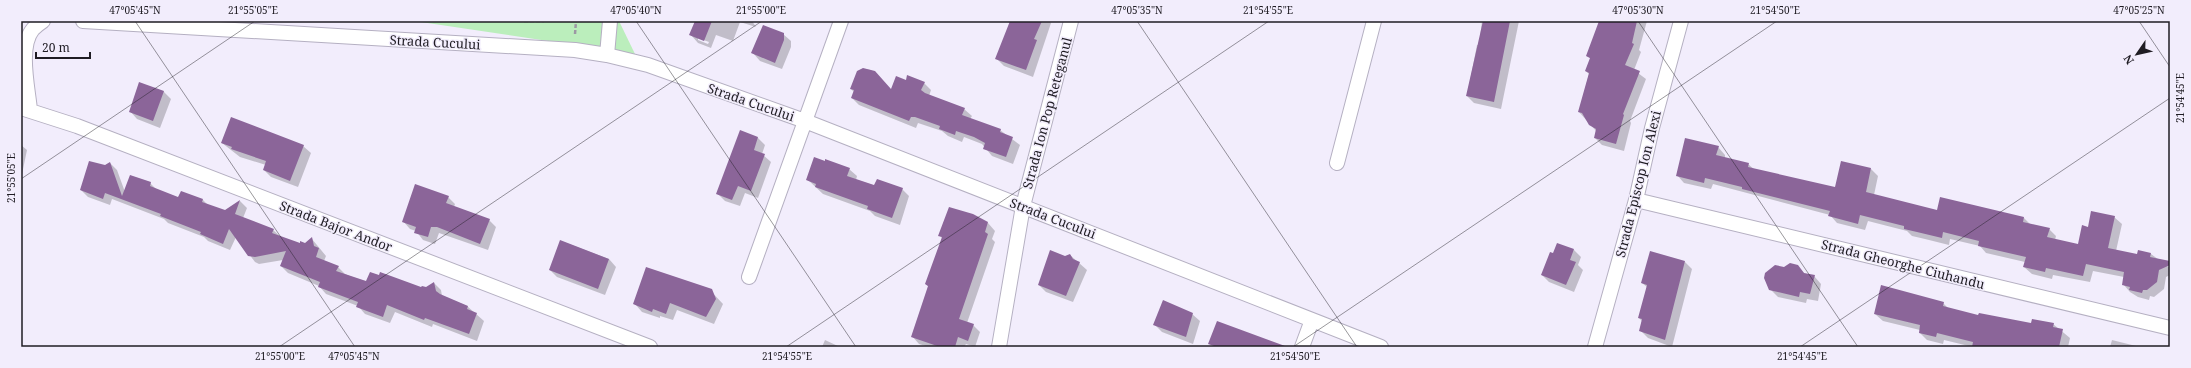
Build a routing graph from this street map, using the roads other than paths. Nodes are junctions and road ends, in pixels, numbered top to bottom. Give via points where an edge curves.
1 (43, 21) edge
2 (83, 21) edge
3 (610, 21) edge
4 (841, 21) edge
5 (1071, 21) edge
6 (1374, 21) edge
7 (1681, 21) edge
8 (607, 55) junction
9 (25, 109) edge
10 (805, 121) junction
11 (1337, 163) dead end
12 (1636, 200) junction
13 (1023, 206) junction
14 (749, 277) dead end
15 (1312, 320) junction
16 (2170, 328) edge
17 (650, 347) edge
18 (999, 347) edge
19 (1302, 347) edge
20 (1381, 347) edge
21 (1595, 347) edge

1 - 9 street via 33,29 26,42
2 - 8 street, Strada Cucului via 575,50
3 - 8 street
4 - 10 street
5 - 13 street, Strada Ion Pop Reteganul
6 - 11 street
7 - 12 street, Strada Episcop Ion Alexi via 1652,128
8 - 10 street, Strada Cucului via 648,65
9 - 17 street, Strada Bajor Andor via 85,129
10 - 13 street, Strada Cucului
10 - 14 street
12 - 16 street, Strada Gheorghe Ciuhandu
12 - 21 street, Strada Episcop Ion Alexi
13 - 15 street, Strada Cucului
13 - 18 street, Strada Ion Pop Reteganul
15 - 19 street
15 - 20 street, Strada Cucului

